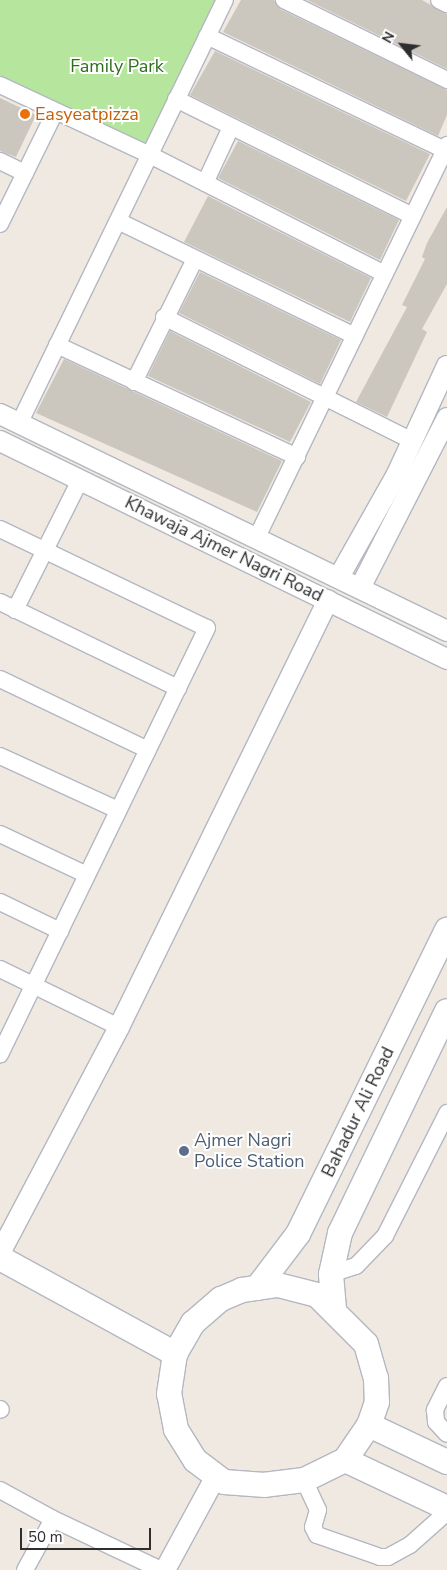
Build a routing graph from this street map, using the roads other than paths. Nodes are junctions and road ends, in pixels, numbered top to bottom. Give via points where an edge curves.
1 (225, 0) edge
2 (284, 0) edge
3 (439, 0) edge
4 (447, 4) edge
5 (207, 36) junction
6 (447, 80) edge
7 (0, 85) edge
8 (176, 100) junction
9 (56, 112) junction
10 (231, 126) junction
11 (446, 149) edge
12 (150, 155) junction
13 (0, 161) edge
14 (25, 173) junction
15 (205, 183) junction
16 (413, 216) junction
17 (118, 221) junction
18 (0, 224) edge
19 (194, 259) junction
20 (385, 274) junction
21 (164, 317) junction
22 (355, 336) junction
23 (57, 344) junction
24 (447, 366) edge
25 (134, 382) junction
26 (325, 399) junction
27 (0, 414) edge
28 (447, 418) edge
29 (19, 424) junction
30 (413, 441) junction
31 (0, 442) edge
32 (297, 457) junction
33 (80, 480) junction
34 (0, 529) edge
35 (256, 537) junction
36 (44, 550) junction
37 (339, 577) junction
38 (360, 588) junction
39 (328, 600) junction
40 (0, 602) edge
41 (15, 610) junction
42 (447, 631) edge
43 (447, 659) edge
44 (0, 679) edge
45 (178, 688) junction
46 (148, 750) junction
47 (0, 756) edge
48 (118, 810) junction
49 (0, 834) edge
50 (87, 874) junction
51 (0, 902) edge
52 (447, 930) edge
53 (60, 931) junction
54 (0, 969) edge
55 (33, 985) junction
56 (447, 1011) edge
57 (119, 1027) junction
58 (0, 1054) edge
59 (446, 1115) edge
60 (0, 1252) edge
61 (0, 1258) edge
62 (331, 1274) junction
63 (257, 1288) junction
64 (334, 1309) junction
65 (175, 1354) junction
66 (447, 1386) edge
67 (369, 1426) junction
68 (447, 1434) edge
69 (345, 1460) junction
70 (447, 1462) edge
71 (216, 1476) junction
72 (304, 1480) junction
73 (0, 1490) edge
74 (447, 1510) edge
75 (52, 1520) junction
76 (25, 1570) edge
77 (160, 1570) edge
78 (165, 1570) edge

1 - 5 street
2 - 6 street
3 - 4 street
5 - 8 street
5 - 11 street
7 - 9 street
8 - 10 street
8 - 12 street
9 - 12 street
9 - 14 street
10 - 15 street
10 - 16 street
11 - 16 street
12 - 15 street
12 - 17 street
13 - 14 street
14 - 18 street
15 - 20 street
16 - 20 street
17 - 19 street
17 - 23 street
19 - 21 street
19 - 22 street
20 - 22 street
21 - 25 street
21 - 26 street
22 - 26 street
23 - 25 street
23 - 29 street
24 - 30 street
25 - 32 street
26 - 30 street
26 - 32 street
27 - 29 street, Khawaja Ajmer Nagri Road
28 - 38 street
29 - 35 street, Khawaja Ajmer Nagri Road
30 - 37 street
31 - 33 street, Khawaja Ajmer Nagri Road
32 - 35 street
33 - 36 street
33 - 39 street, Khawaja Ajmer Nagri Road
34 - 36 street
35 - 37 street, Khawaja Ajmer Nagri Road
36 - 41 street
36 - 45 street via 207,628
37 - 38 street, Khawaja Ajmer Nagri Road
38 - 42 street, Khawaja Ajmer Nagri Road
39 - 43 street, Khawaja Ajmer Nagri Road
39 - 57 street
40 - 41 street
41 - 45 street
44 - 46 street
45 - 46 street
46 - 48 street
47 - 48 street
48 - 50 street
49 - 50 street
50 - 53 street
51 - 53 street
52 - 63 main road, Bahadur Ali Road via 298,1234
53 - 55 street
54 - 55 street
55 - 57 street
55 - 58 street
56 - 62 main road, Bahadur Ali Road via 340,1233
57 - 60 street
59 - 62 street via 385,1236 356,1266
61 - 65 main road
62 - 64 main road, Bahadur Ali Road
63 - 64 main road via 278,1285 317,1295
63 - 65 main road via 220,1299 193,1323
64 - 67 main road via 366,1344 376,1378 377,1402
65 - 71 main road via 168,1394 176,1430 195,1460
66 - 68 street via 435,1410 436,1422
67 - 69 main road
67 - 70 main road
69 - 72 main road
69 - 74 main road
71 - 72 main road via 224,1482 265,1485
71 - 78 street
72 - 74 street via 318,1510 313,1527 317,1535 380,1557 388,1557 410,1545
73 - 75 street
75 - 76 street
75 - 77 street

